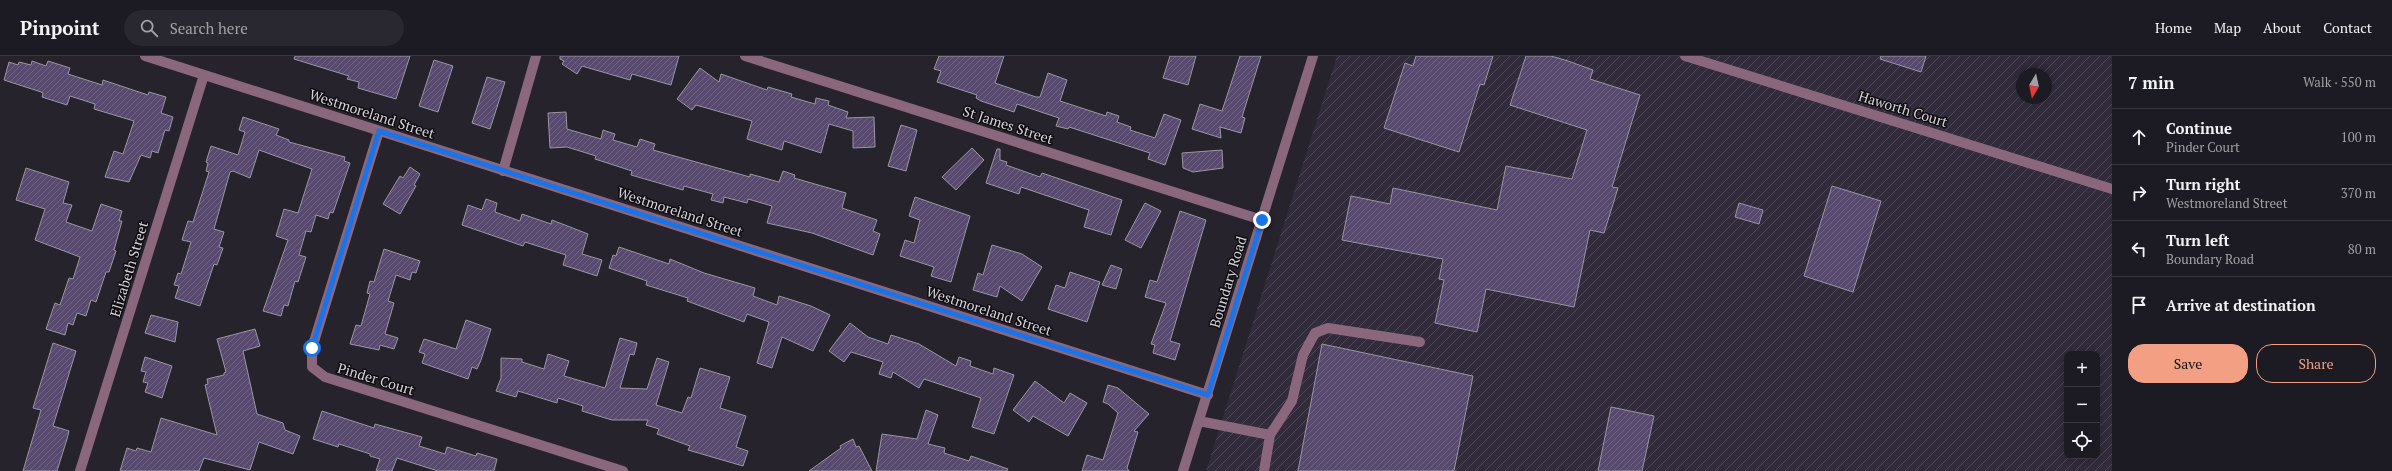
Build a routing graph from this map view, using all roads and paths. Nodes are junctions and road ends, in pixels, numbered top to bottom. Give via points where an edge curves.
1 (145, 56) edge
2 (536, 56) edge
3 (745, 56) edge
4 (1313, 56) edge
5 (1685, 56) edge
6 (204, 75) junction
7 (379, 131) junction
8 (503, 170) junction
9 (2112, 189) edge
10 (1262, 220) junction
11 (1420, 342) dead end
12 (1208, 395) junction
13 (1199, 421) junction
14 (1270, 435) junction
15 (80, 471) edge
16 (623, 471) edge
17 (1183, 471) edge
18 (1264, 471) edge

1 - 6 street, Westmoreland Street
2 - 8 street
3 - 10 street, St James Street
4 - 10 street, Boundary Road
5 - 9 street, Haworth Court
6 - 7 street, Westmoreland Street
6 - 15 street, Elizabeth Street
7 - 8 street, Westmoreland Street
7 - 16 street, Pinder Court via 312,348 312,367 325,377
8 - 12 street, Westmoreland Street
10 - 12 street, Boundary Road
11 - 14 street via 1321,329 1307,346 1292,401
12 - 13 street, Boundary Road
13 - 14 street
13 - 17 street, Boundary Road
14 - 18 street

